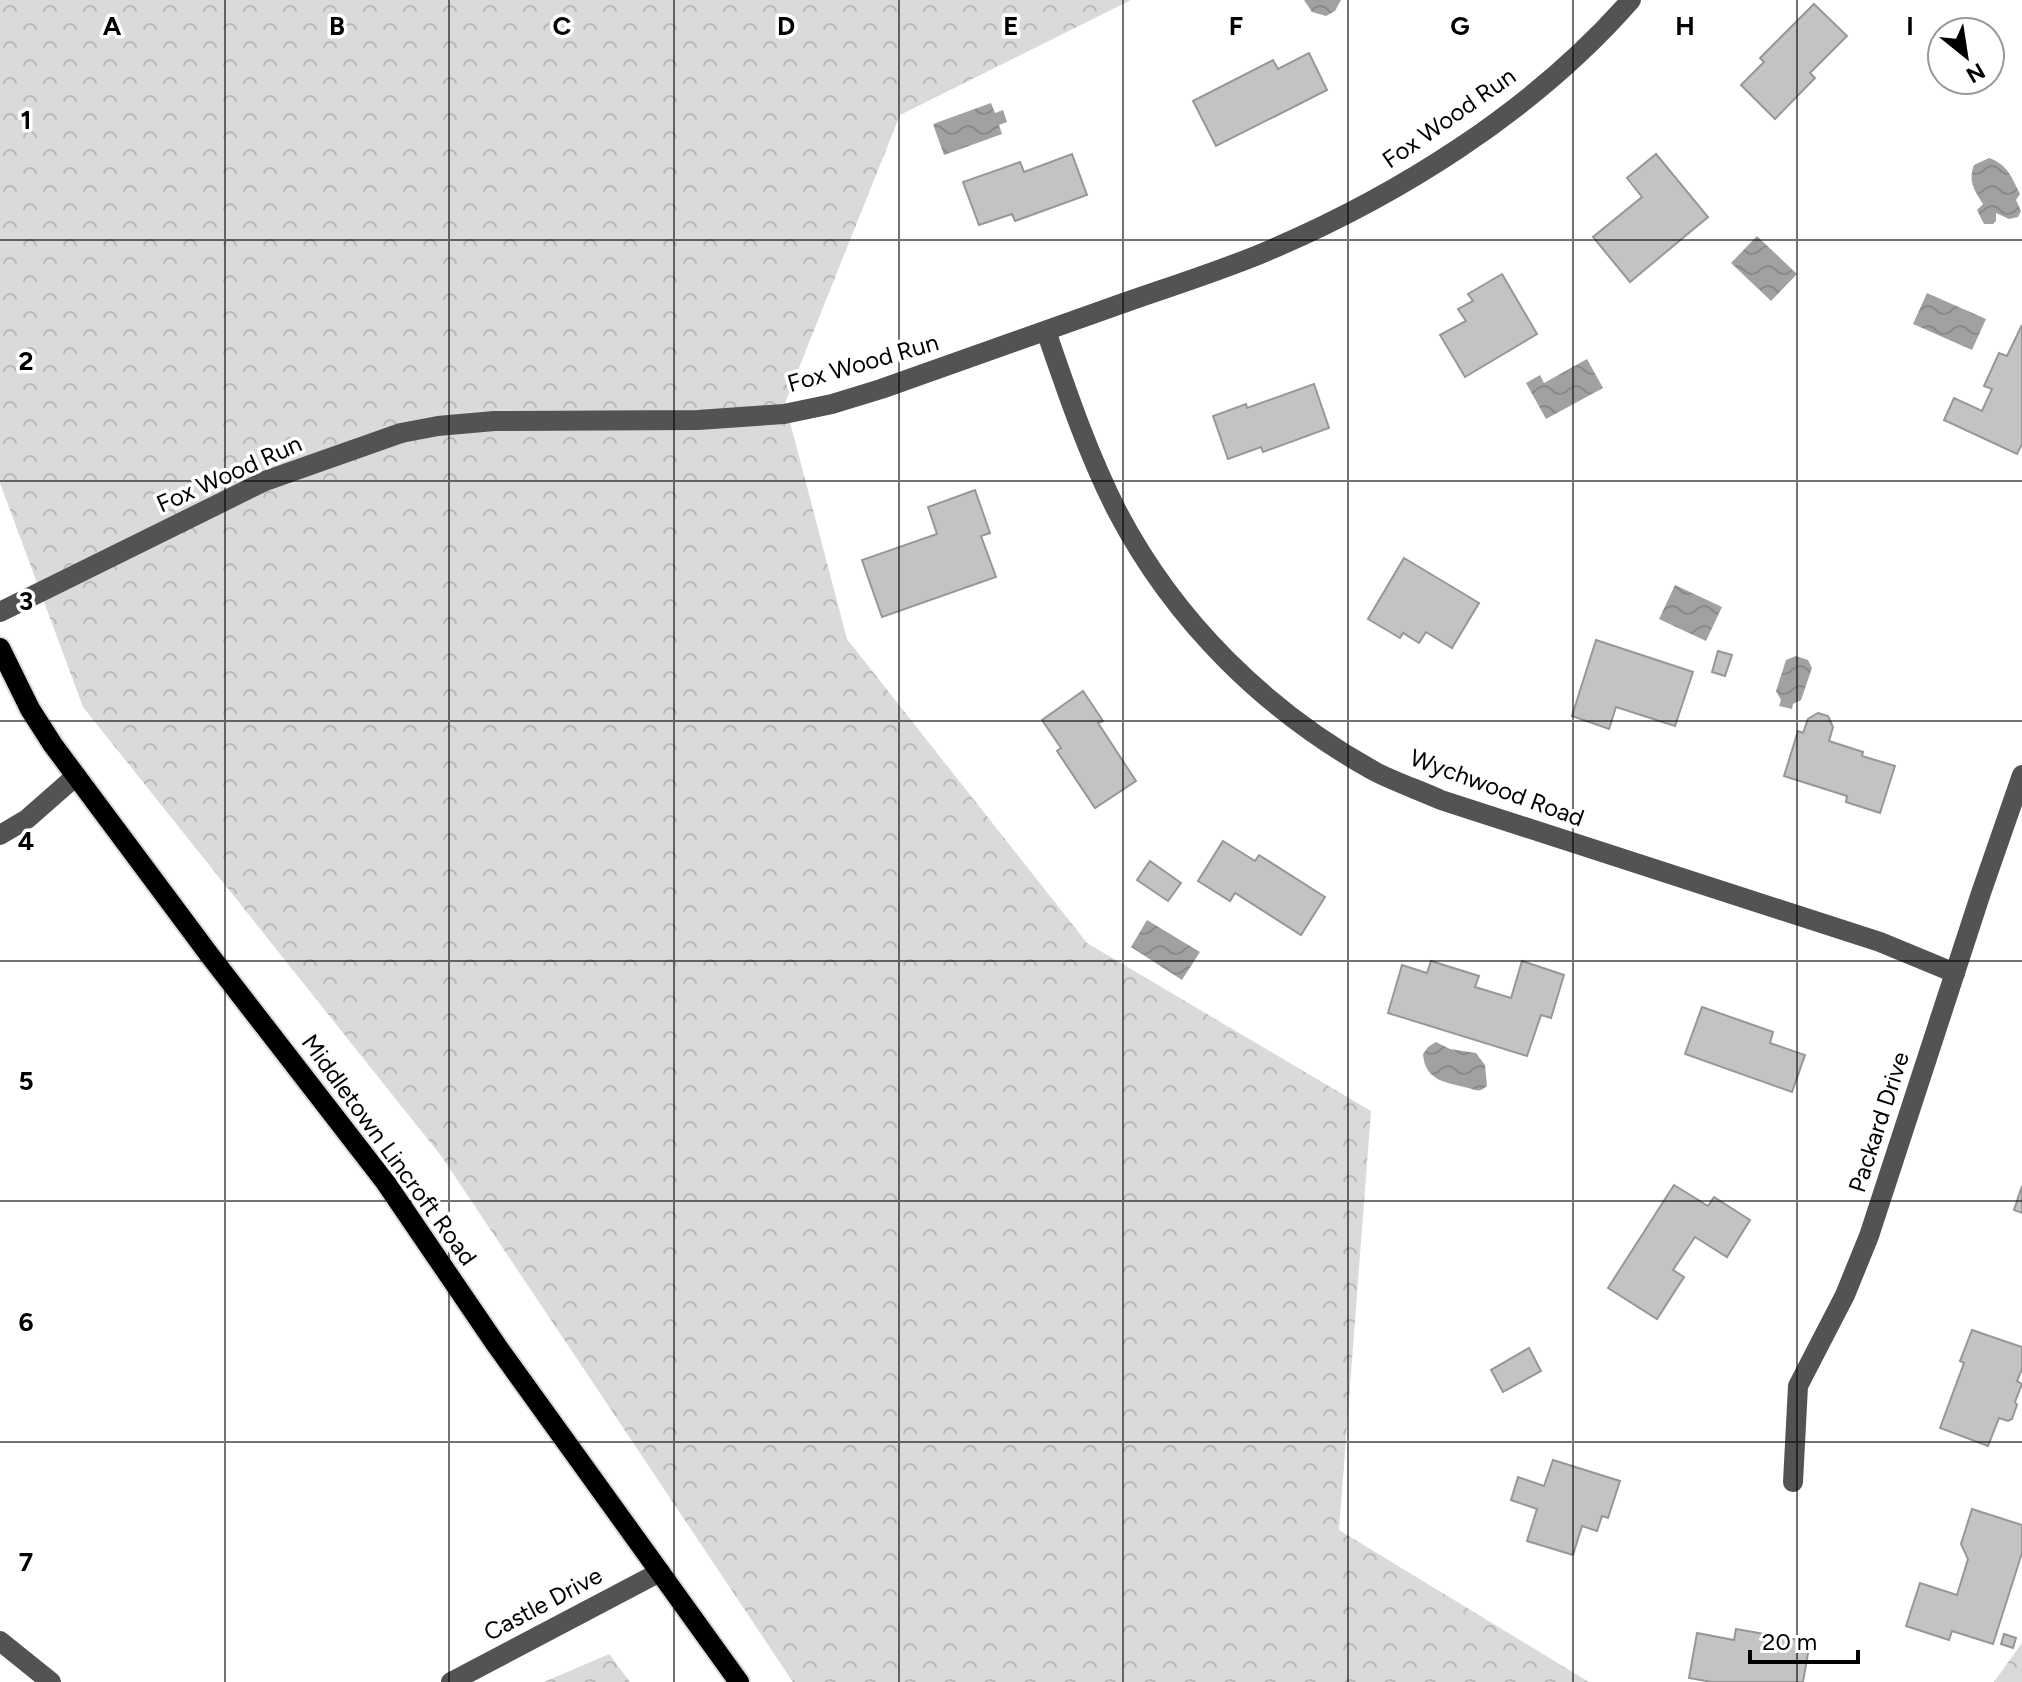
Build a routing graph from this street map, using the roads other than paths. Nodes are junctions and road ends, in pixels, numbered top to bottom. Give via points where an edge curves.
1 (1631, 0) edge
2 (1046, 331) junction
3 (0, 612) edge
4 (0, 648) edge
5 (2022, 775) edge
6 (76, 776) junction
7 (0, 835) edge
8 (1955, 973) junction
9 (1793, 1482) dead end
10 (660, 1572) junction
11 (0, 1641) edge
12 (51, 1682) edge
13 (451, 1682) edge
14 (739, 1682) edge

1 - 2 street, Fox Wood Run via 1500,119 1372,201 1258,255
2 - 3 street, Fox Wood Run via 881,389 784,414 494,421 401,433 265,481
2 - 8 street, Wychwood Road via 1118,512 1163,585 1235,669 1316,736 1377,772 1441,800 1880,942
4 - 6 main road, Middletown Lincroft Road via 30,709
5 - 8 street, Packard Drive
6 - 7 street
6 - 10 main road, Middletown Lincroft Road via 386,1183
8 - 9 street, Packard Drive via 1862,1254 1798,1386
10 - 13 street, Castle Drive
10 - 14 main road, Middletown Lincroft Road
11 - 12 street

